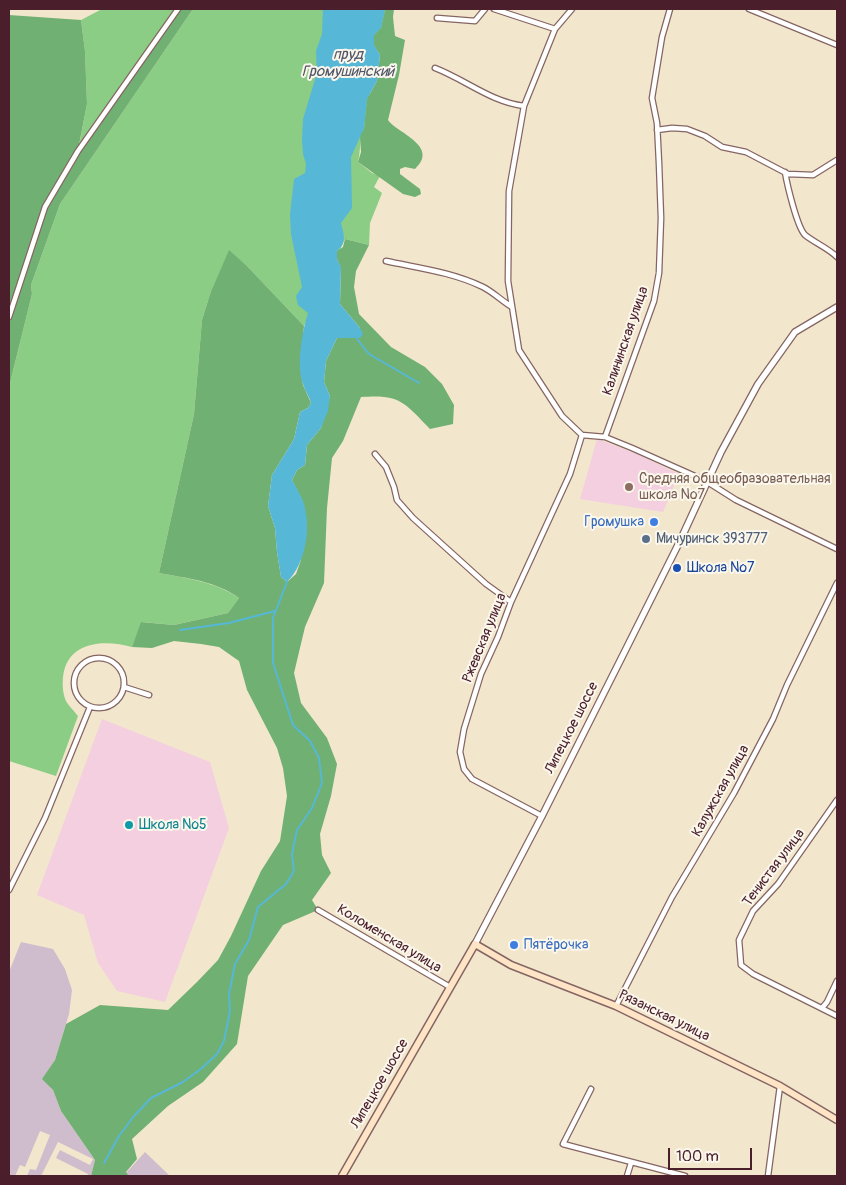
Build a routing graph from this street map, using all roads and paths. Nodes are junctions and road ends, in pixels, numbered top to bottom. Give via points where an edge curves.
1 (178, 9) edge
2 (485, 9) edge
3 (494, 9) edge
4 (572, 9) edge
5 (670, 9) edge
6 (749, 9) edge
7 (437, 18) dead end
8 (555, 29) junction
9 (837, 45) edge
10 (435, 68) dead end
11 (524, 106) junction
12 (657, 130) junction
13 (837, 160) edge
14 (785, 172) junction
15 (837, 257) edge
16 (386, 261) dead end
17 (512, 307) junction
18 (837, 307) edge
19 (9, 318) edge
20 (582, 435) junction
21 (605, 437) junction
22 (375, 454) dead end
23 (706, 481) junction
24 (837, 549) edge
25 (837, 583) edge
26 (510, 602) junction
27 (124, 687) junction
28 (149, 695) dead end
29 (90, 707) junction
30 (837, 800) edge
31 (542, 816) junction
32 (9, 890) edge
33 (318, 910) dead end
34 (475, 944) junction
35 (837, 981) edge
36 (450, 987) junction
37 (616, 1006) junction
38 (822, 1008) junction
39 (837, 1016) edge
40 (780, 1086) junction
41 (591, 1089) dead end
42 (837, 1120) edge
43 (630, 1162) junction
44 (342, 1176) edge
45 (628, 1176) edge
46 (685, 1176) edge
47 (768, 1176) edge

1 - 19 street via 78,152 45,207
2 - 7 street via 475,22
3 - 8 street
4 - 8 street
5 - 12 street, Калининская улица via 652,98
6 - 9 street
8 - 11 street
10 - 11 street via 494,98
11 - 17 street via 509,191 508,281
12 - 14 street via 687,129 722,147 746,152
12 - 21 street, Калининская улица via 661,218 654,302
13 - 14 street via 813,175
14 - 15 street via 800,229
16 - 17 street via 457,278 484,288
17 - 20 street via 519,350 562,416
18 - 23 street, Липецкое шоссе via 795,332 758,384
20 - 21 street
20 - 26 street, Ржевская улица via 570,474
21 - 23 street
22 - 26 street via 386,467 397,500 413,518
23 - 24 street via 736,500
23 - 31 street, Липецкое шоссе via 680,542
25 - 37 street, Калужская улица via 773,719 734,793 672,897
26 - 31 street, Ржевская улица via 481,674 460,752 464,769 472,779
27 - 28 street
27 - 29 street via 112,705 99,709
27 - 29 street via 122,673 113,662 99,658 86,662 76,672 74,686 79,699
29 - 32 street via 45,818
30 - 38 street, Тенистая улица via 778,884 754,911 738,940 741,965
31 - 34 street, Липецкое шоссе
33 - 36 street, Коломенская улица
34 - 36 main road, Липецкое шоссе
34 - 37 main road, Рязанская улица via 511,966
35 - 38 street
36 - 44 main road, Липецкое шоссе
37 - 40 main road, Рязанская улица
38 - 39 street, Тенистая улица
40 - 42 main road, Рязанская улица
40 - 47 street
41 - 43 street via 563,1144
43 - 45 street
43 - 46 street

